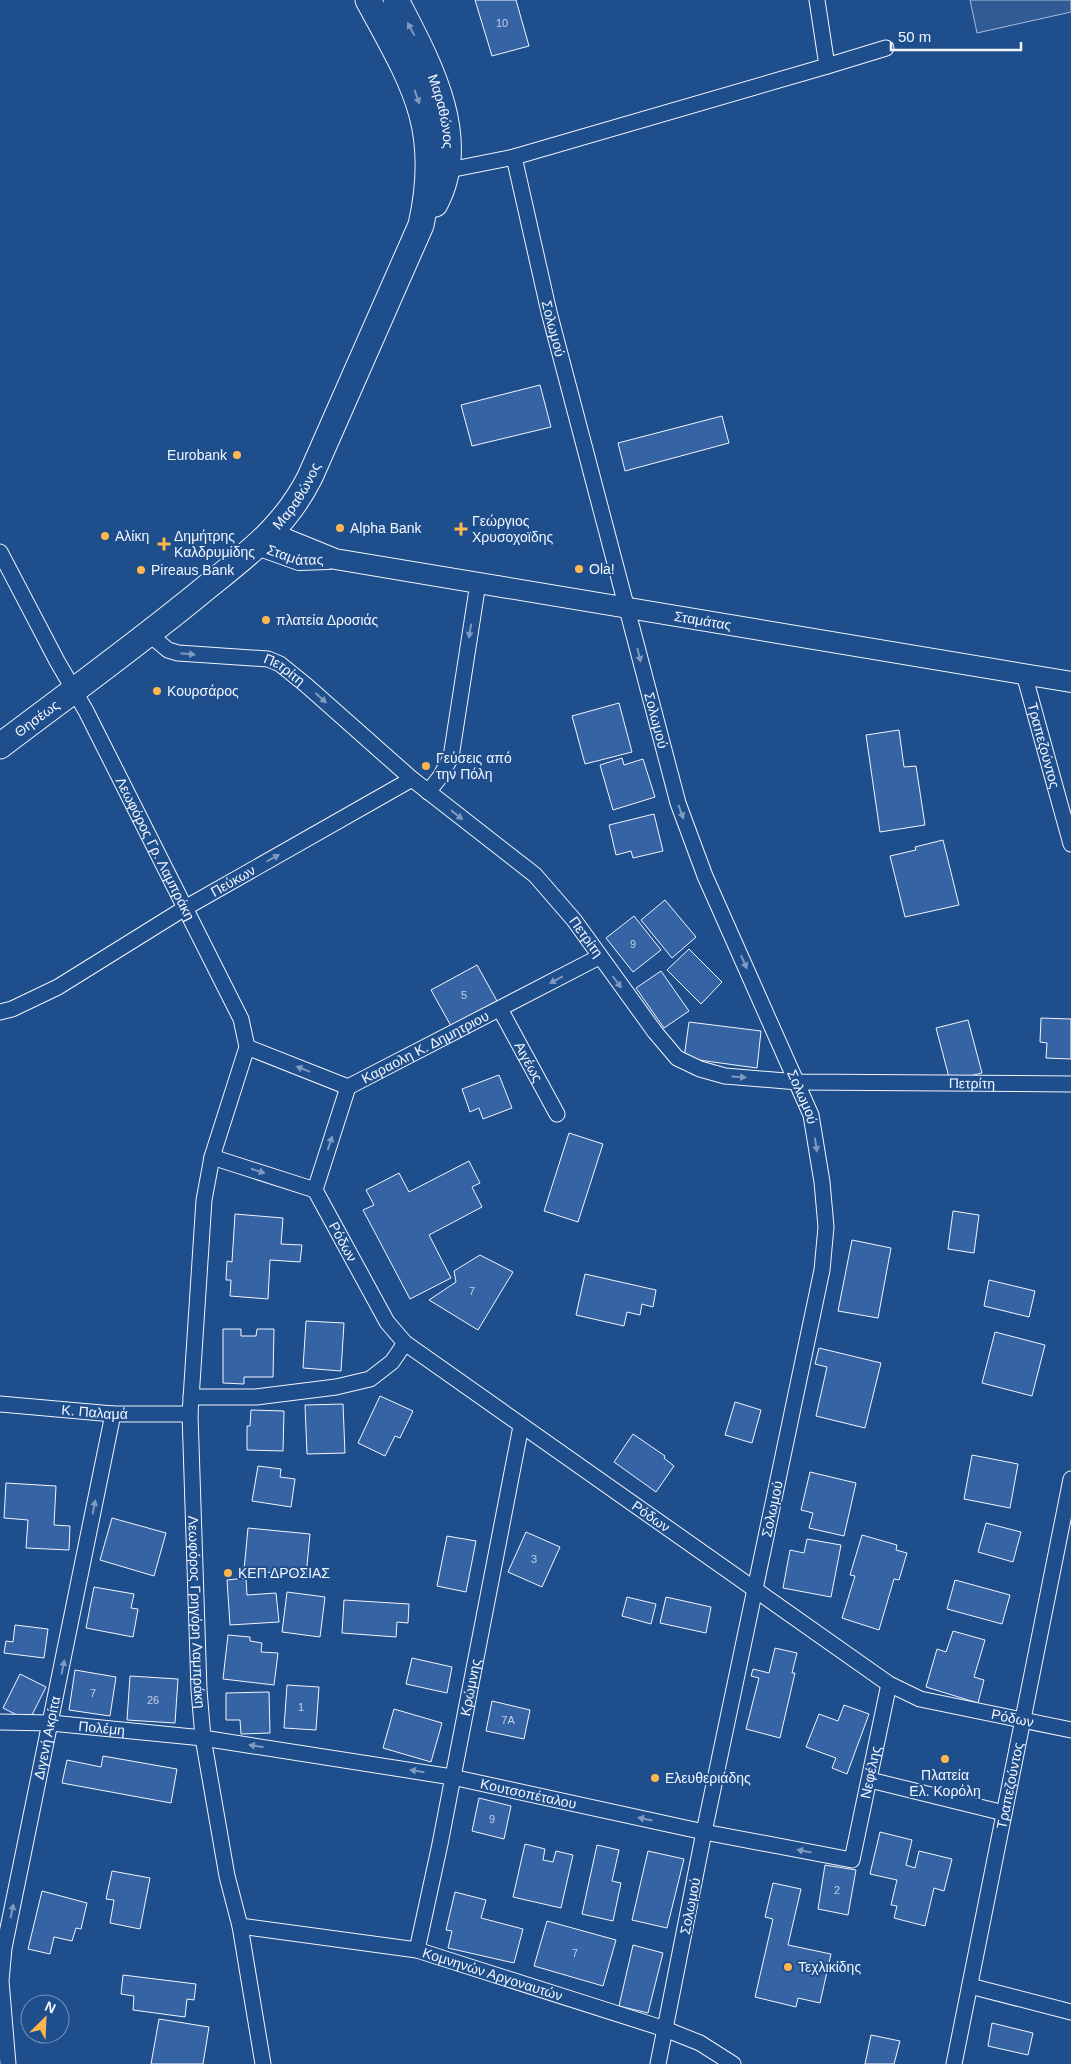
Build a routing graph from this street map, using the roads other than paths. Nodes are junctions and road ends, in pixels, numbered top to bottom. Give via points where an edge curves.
1 (369, 0) edge
2 (396, 0) edge
3 (818, 0) edge
4 (886, 48) dead end
5 (827, 66) junction
6 (514, 157) junction
7 (438, 172) junction
8 (264, 539) junction
9 (0, 552) edge
10 (478, 582) junction
11 (627, 608) junction
12 (149, 634) junction
13 (1024, 674) junction
14 (1071, 682) edge
15 (73, 691) junction
16 (0, 746) edge
17 (412, 780) junction
18 (428, 792) junction
19 (1071, 844) edge
20 (185, 908) junction
21 (599, 957) junction
22 (500, 1009) junction
23 (0, 1012) edge
24 (247, 1047) junction
25 (798, 1082) junction
26 (1071, 1084) edge
27 (348, 1087) junction
28 (557, 1114) dead end
29 (212, 1157) junction
30 (315, 1190) junction
31 (404, 1343) junction
32 (191, 1397) junction
33 (0, 1404) edge
34 (113, 1414) junction
35 (190, 1414) junction
36 (521, 1426) junction
37 (1071, 1479) edge
38 (755, 1590) junction
39 (889, 1684) junction
40 (1023, 1721) junction
41 (0, 1722) edge
42 (51, 1723) junction
43 (1071, 1730) edge
44 (203, 1738) junction
45 (452, 1777) junction
46 (870, 1780) junction
47 (1004, 1813) junction
48 (704, 1832) junction
49 (852, 1860) joint
50 (240, 1926) junction
51 (417, 1950) junction
52 (970, 1986) junction
53 (1071, 2012) edge
54 (665, 2029) junction
55 (8, 2064) edge
56 (263, 2064) edge
57 (658, 2064) edge
58 (733, 2064) edge
59 (954, 2064) edge

1 -> 7 main road, Μαραθώνος via 419,99 429,149
7 -> 2 main road, Μαραθώνος via 447,133 442,104 426,59
3 - 5 street
4 - 5 street
5 - 6 street
6 - 7 street
6 - 11 street, Σολωμού via 549,312
7 - 8 main road, Μαραθώνος via 422,225 310,476 295,505
8 - 10 street, Σταμάτας via 335,559
8 - 12 main road, Μαραθώνος
9 - 15 street, Λεωφόρος Γρ. Λαμπράκη
10 - 11 street, Σταμάτας
10 -> 18 street via 450,757
11 - 13 street, Σταμάτας
11 -> 25 street, Σολωμού via 678,803 705,876
12 - 15 main road, Μαραθώνος
12 -> 17 street, Πετρίτη via 168,650 178,653 261,658 280,664
13 - 14 street, Σταμάτας
13 - 19 street, Τραπεζούντος
15 - 16 main road, Θησέως
15 - 20 street, Λεωφόρος Γρ. Λαμπράκη
17 - 18 street, Πετρίτη
20 -> 17 street, Πεύκων
18 -> 21 street, Πετρίτη via 534,876 574,920
20 - 23 street, Πεύκων via 58,988
20 - 24 street, Λεωφόρος Γρ. Λαμπράκη via 241,1019
21 -> 22 street, Καραολη Κ. Δημητριου
21 -> 25 street, Πετρίτη via 677,1058 725,1076
22 - 27 street, Καραολη Κ. Δημητριου
22 - 28 street, Αιγέως
27 -> 24 street
24 - 29 street, Λεωφόρος Γρ. Λαμπράκη
25 - 26 street, Πετρίτη
25 -> 38 street, Σολωμού via 811,1115 826,1227 822,1270
30 -> 27 street, Καραολη Κ. Δημητριου
29 -> 30 street
29 - 32 street, Λεωφόρος Γρηγόρη Λαμπράκη via 204,1200
30 - 31 street, Ρόδων via 387,1322
31 - 32 street via 392,1362 370,1379 336,1387 256,1397
31 - 36 street, Ρόδων
32 - 35 street, Λεωφόρος Γρηγόρη Λαμπράκη
33 - 34 street, Κ. Παλαμά
34 - 35 street, Κ. Παλαμά
42 -> 34 street, Διγενή Ακρίτα
35 - 44 street, Λεωφόρος Γρηγόρη Λαμπράκη
36 - 38 street, Ρόδων
36 - 45 street, Κρώμνης
37 - 40 street, Τραπεζούντος
38 - 39 street, Ρόδων
38 - 48 street, Σολωμού
39 - 40 street, Ρόδων via 920,1699
39 - 46 street, Νεφέλης
40 - 43 street, Ρόδων
40 - 47 street, Τραπεζούντος
41 - 42 street, Πολέμη
42 - 44 street, Πολέμη
55 -> 42 street, Διγενή Ακρίτα via 1,1982 4,1948
45 -> 44 street, Κουτσοπέταλου
44 - 50 street, Λεωφόρος Γρηγόρη Λαμπράκη via 227,1876
48 -> 45 street, Κουτσοπέταλου
45 - 51 street, Κρώμνης
46 - 47 street
46 - 49 street, Νεφέλης
47 - 52 street, Τραπεζούντος
49 -> 48 street, Κουτσοπέταλου
48 - 54 street, Σολωμού
50 - 51 street, Κομνηνών Αργοναυτών
50 - 56 street, Λεωφόρος Γρηγόρη Λαμπράκη
51 - 54 street, Κομνηνών Αργοναυτών
52 - 53 street
52 - 59 street, Τραπεζούντος
54 - 57 street, Σολωμού
54 - 58 street, Κομνηνών Αργοναυτών via 700,2044

